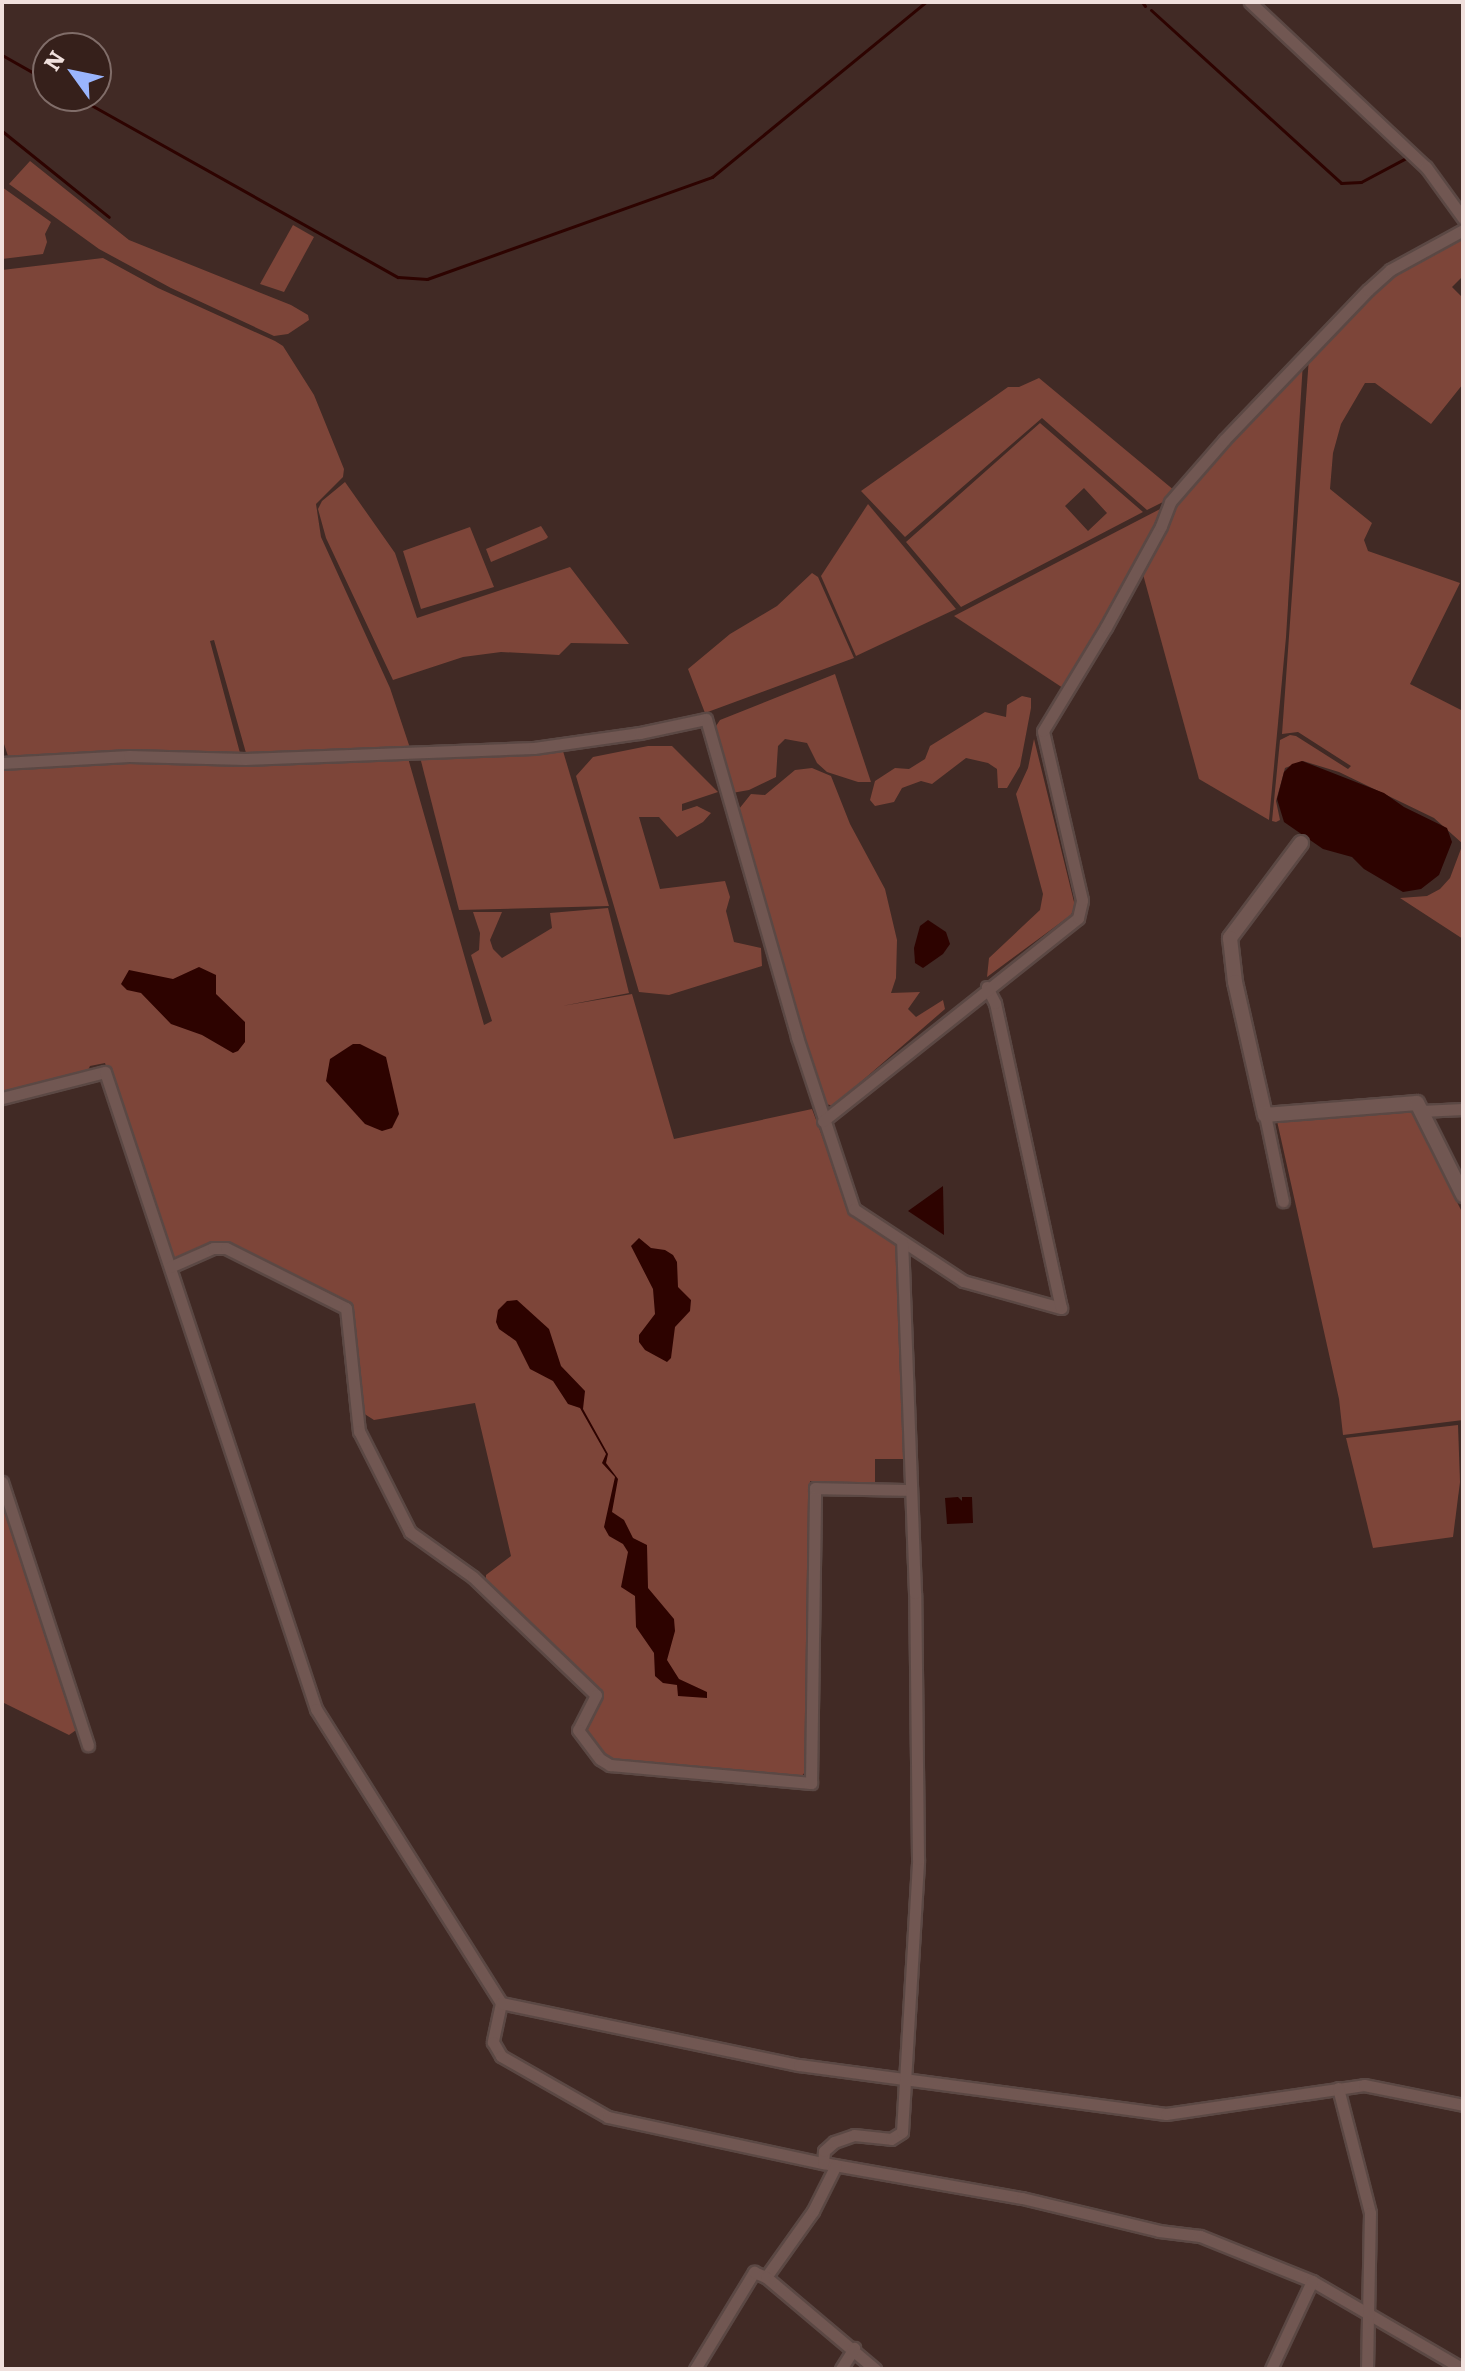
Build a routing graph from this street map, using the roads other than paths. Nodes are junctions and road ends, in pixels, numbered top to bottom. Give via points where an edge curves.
1 (1250, 2) edge
2 (1463, 218) edge
3 (1463, 230) edge
4 (2, 763) edge
5 (1301, 843) dead end
6 (987, 987) junction
7 (2, 1098) edge
8 (1463, 1109) edge
9 (1421, 1111) junction
10 (1265, 1115) junction
11 (823, 1121) junction
12 (1463, 1195) edge
13 (1283, 1201) dead end
14 (902, 1243) junction
15 (170, 1267) junction
16 (2, 1482) edge
17 (911, 1490) junction
18 (88, 1745) dead end
19 (501, 2003) junction
20 (905, 2079) junction
21 (1338, 2088) junction
22 (1463, 2105) edge
23 (823, 2163) junction
24 (836, 2165) junction
25 (766, 2277) junction
26 (1312, 2281) junction
27 (1367, 2314) junction
28 (854, 2348) junction
29 (695, 2369) edge
30 (841, 2369) edge
31 (875, 2369) edge
32 (1271, 2369) edge
33 (1367, 2369) edge
34 (1463, 2369) edge

1 - 2 street via 1426,167
3 - 6 street via 1390,270 1368,290 1170,502 1106,627 1043,731 1083,909 1071,927
4 - 11 street via 534,748 706,719
5 - 10 street via 1230,938
6 - 11 street
6 - 14 street via 995,1003 1061,1308 973,1286
7 - 15 street via 105,1072
8 - 9 street
9 - 10 street via 1417,1103
9 - 12 street
10 - 13 street
11 - 14 street via 854,1209
14 - 17 street
15 - 17 street via 213,1248 226,1248 346,1308 359,1431 410,1532 473,1577 596,1695 578,1730 610,1765 811,1783 815,1488
15 - 19 street via 318,1714
16 - 18 street
17 - 20 street via 918,1859
19 - 20 street via 799,2065
19 - 23 street via 493,2042 501,2056 608,2117
20 - 21 street via 1166,2114
20 - 23 street via 902,2132 891,2139 854,2135 834,2142 824,2151
21 - 22 street via 1364,2085
21 - 27 street via 1370,2213
23 - 24 street
24 - 25 street via 813,2211
24 - 26 street via 1200,2236
25 - 28 street
25 - 29 street via 754,2272
26 - 27 street
26 - 32 street
27 - 33 street
27 - 34 street
28 - 30 street
28 - 31 street

